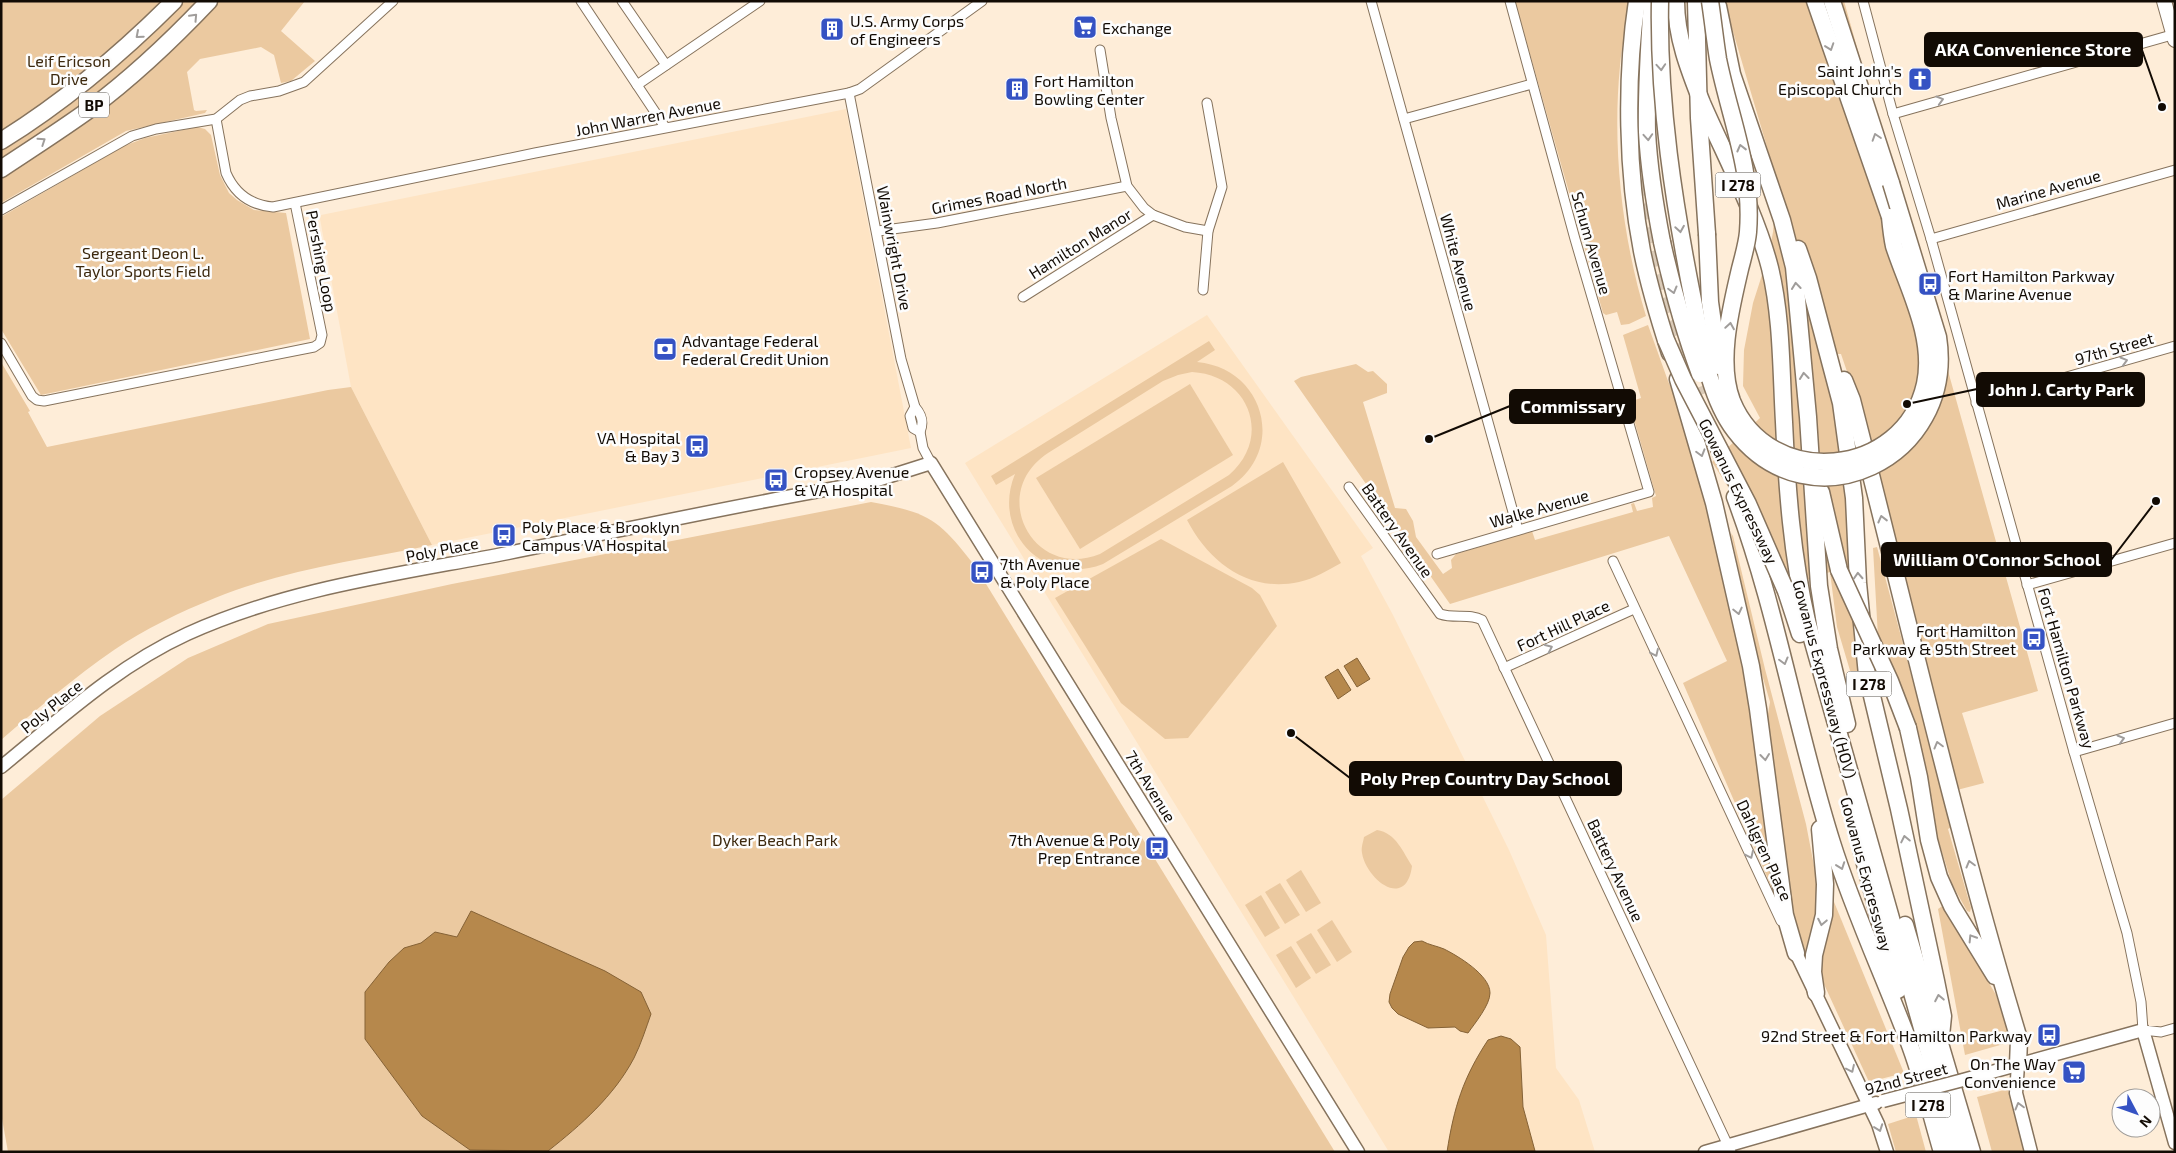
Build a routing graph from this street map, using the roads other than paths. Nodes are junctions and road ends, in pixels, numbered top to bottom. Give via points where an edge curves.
1 (174, 1) edge
2 (209, 1) edge
3 (393, 1) edge
4 (581, 1) edge
5 (622, 1) edge
6 (982, 1) edge
7 (1371, 1) edge
8 (1510, 1) edge
9 (1637, 1) edge
10 (1652, 1) edge
11 (1660, 1) edge
12 (1676, 1) edge
13 (1696, 1) edge
14 (1710, 1) edge
15 (1718, 1) edge
16 (1724, 1) edge
17 (1815, 1) edge
18 (1832, 1) edge
19 (1863, 1) edge
20 (2164, 1) edge
21 (756, 2) edge
22 (2174, 36) edge
23 (1100, 50) dead end
24 (666, 64) junction
25 (1532, 84) junction
26 (637, 85) junction
27 (849, 93) junction
28 (1207, 103) dead end
29 (1893, 114) junction
30 (216, 119) junction
31 (1404, 119) junction
32 (665, 128) junction
33 (1, 141) edge
34 (1, 168) edge
35 (2175, 170) edge
36 (1891, 183) junction
37 (1126, 186) junction
38 (295, 203) junction
39 (1, 210) edge
40 (1153, 215) junction
41 (1890, 217) junction
42 (878, 231) junction
43 (1208, 231) junction
44 (1931, 239) junction
45 (1203, 290) dead end
46 (1023, 297) dead end
47 (1820, 318) junction
48 (1666, 340) junction
49 (1, 343) edge
50 (2175, 346) edge
51 (1976, 403) junction
52 (1808, 417) junction
53 (920, 434) joint
54 (931, 463) junction
55 (1349, 486) dead end
56 (1649, 492) joint
57 (1735, 498) dead end
58 (1518, 530) junction
59 (2175, 543) edge
60 (1437, 554) dead end
61 (1613, 561) dead end
62 (2027, 585) junction
63 (1634, 608) junction
64 (1504, 668) junction
65 (2175, 724) edge
66 (2074, 752) junction
67 (1, 767) edge
68 (1812, 770) junction
69 (1796, 953) junction
70 (1816, 993) junction
71 (2006, 995) junction
72 (2175, 1028) edge
73 (2143, 1030) junction
74 (1940, 1046) junction
75 (1916, 1063) junction
76 (2018, 1065) junction
77 (1869, 1105) junction
78 (2175, 1143) edge
79 (1729, 1149) edge
80 (1358, 1152) edge
81 (1705, 1152) edge
82 (1887, 1152) edge
83 (1942, 1152) edge
84 (1957, 1152) edge
85 (1972, 1152) edge
86 (2031, 1152) edge

1 -> 33 highway, BP via 98,71
34 -> 2 highway, BP via 90,108 135,72
3 - 30 street via 304,82 240,100
4 - 26 street
5 - 24 street
6 - 27 street, John Warren Avenue via 860,89
7 - 31 street, White Avenue
8 - 25 street, Schum Avenue
9 - 48 highway, Gowanus Expressway / I 278 via 1630,95 1633,181 1642,250
10 -> 36 highway, bridge via 1647,69 1648,134 1652,190 1671,286 1687,338 1722,422 1752,457 1785,475 1824,482 1846,481 1877,471 1918,439 1939,402 1946,372 1942,334
11 -> 36 highway, bridge via 1660,67 1668,145 1682,242 1708,370 1722,409 1734,430 1755,452 1785,469 1833,476 1872,466 1907,443 1934,400 1940,363 1938,337
12 - 84 highway, Gowanus Expressway (HOV) / I 278, bridge via 1689,72 1760,235 1770,267 1778,308 1784,443 1796,576
13 - 41 highway, bridge via 1710,302 1721,377 1728,404 1740,426 1762,447 1780,458 1819,468 1858,463 1892,445 1909,428 1923,406 1932,373 1930,341
41 -> 14 highway, bridge via 1894,243 1925,342 1927,372 1917,406 1896,435 1857,458 1818,462 1782,453 1748,426 1736,410 1727,383 1726,348 1748,233 1748,185 1718,60
52 -> 15 highway, Gowanus Expressway / I 278 via 1794,267 1732,74
16 - 47 highway, Gowanus Expressway / I 278 via 1748,105
17 -> 41 highway
36 -> 18 highway
19 - 29 street, Fort Hamilton Parkway
20 - 22 main road
21 - 24 street
29 -> 22 street
23 - 37 street
24 - 26 street
25 - 31 street
25 - 56 street, Schum Avenue
26 - 32 street
27 - 32 street, John Warren Avenue
27 - 42 street, Wainwright Drive
28 - 43 street via 1222,187
29 - 44 street, Fort Hamilton Parkway
30 - 38 street, Pershing Loop via 226,173 236,190 252,203 262,206
30 - 39 street via 132,136
31 - 58 street, White Avenue
32 - 38 street, John Warren Avenue
35 - 44 street, Marine Avenue
37 - 40 street
37 - 42 street, Grimes Road North via 937,224
38 - 49 street, Pershing Loop via 322,335 320,343 314,347 44,401 32,396
40 - 43 street via 1185,227
40 - 46 street, Hamilton Manor
42 - 53 street, Wainwright Drive via 901,358 923,425
43 - 45 street
44 - 51 street, Fort Hamilton Parkway
71 -> 47 highway via 1925,697 1852,400
74 -> 47 highway, Gowanus Expressway / I 278 via 1943,1016 1867,675 1852,489 1841,403
48 -> 69 highway, bridge via 1714,503 1758,709 1786,915
48 - 75 highway, Gowanus Expressway / I 278, bridge via 1683,380 1757,523 1786,591 1858,837
51 -> 50 street, 97th Street
51 - 62 street, Fort Hamilton Parkway
71 -> 52 highway, bridge via 1952,906 1939,877 1908,728 1839,570 1826,520
52 - 74 highway, Gowanus Expressway / I 278 via 1816,561 1829,649
53 - 54 street, 7th Avenue
54 - 67 main road, Poly Place via 871,482 423,568 240,611 187,634 131,665 68,711
54 - 80 main road, 7th Avenue
55 - 64 street, Battery Avenue via 1440,614 1448,617 1475,616 1482,620
56 - 58 street, Walke Avenue
57 -> 68 highway, Gowanus Expressway / I 278 via 1750,539
58 - 60 street, Walke Avenue
59 - 62 street
61 - 63 street, Dahlgren Place
62 - 66 street, Fort Hamilton Parkway
64 -> 63 street, Fort Hill Place
63 -> 69 street, Dahlgren Place
64 - 79 street, Battery Avenue
66 -> 65 street
66 - 73 street, Fort Hamilton Parkway via 2127,933 2141,1002
68 -> 70 highway via 1825,884 1824,915 1814,955
68 -> 75 highway, Gowanus Expressway / I 278 via 1832,843
69 - 70 main road, Dahlgren Place
70 -> 77 main road, Dahlgren Place
71 - 76 highway via 2020,1039
72 - 73 street, 92nd Street via 2161,1032
73 - 76 main road, 92nd Street
73 - 78 main road, Fort Hamilton Parkway
74 - 85 highway, Gowanus Expressway / I 278
75 - 83 highway, Gowanus Expressway / I 278
76 - 77 main road, 92nd Street, bridge
86 -> 76 main road via 2016,1093
77 - 79 main road, 92nd Street
77 -> 82 main road, Dahlgren Place
79 - 81 main road, 92nd Street

